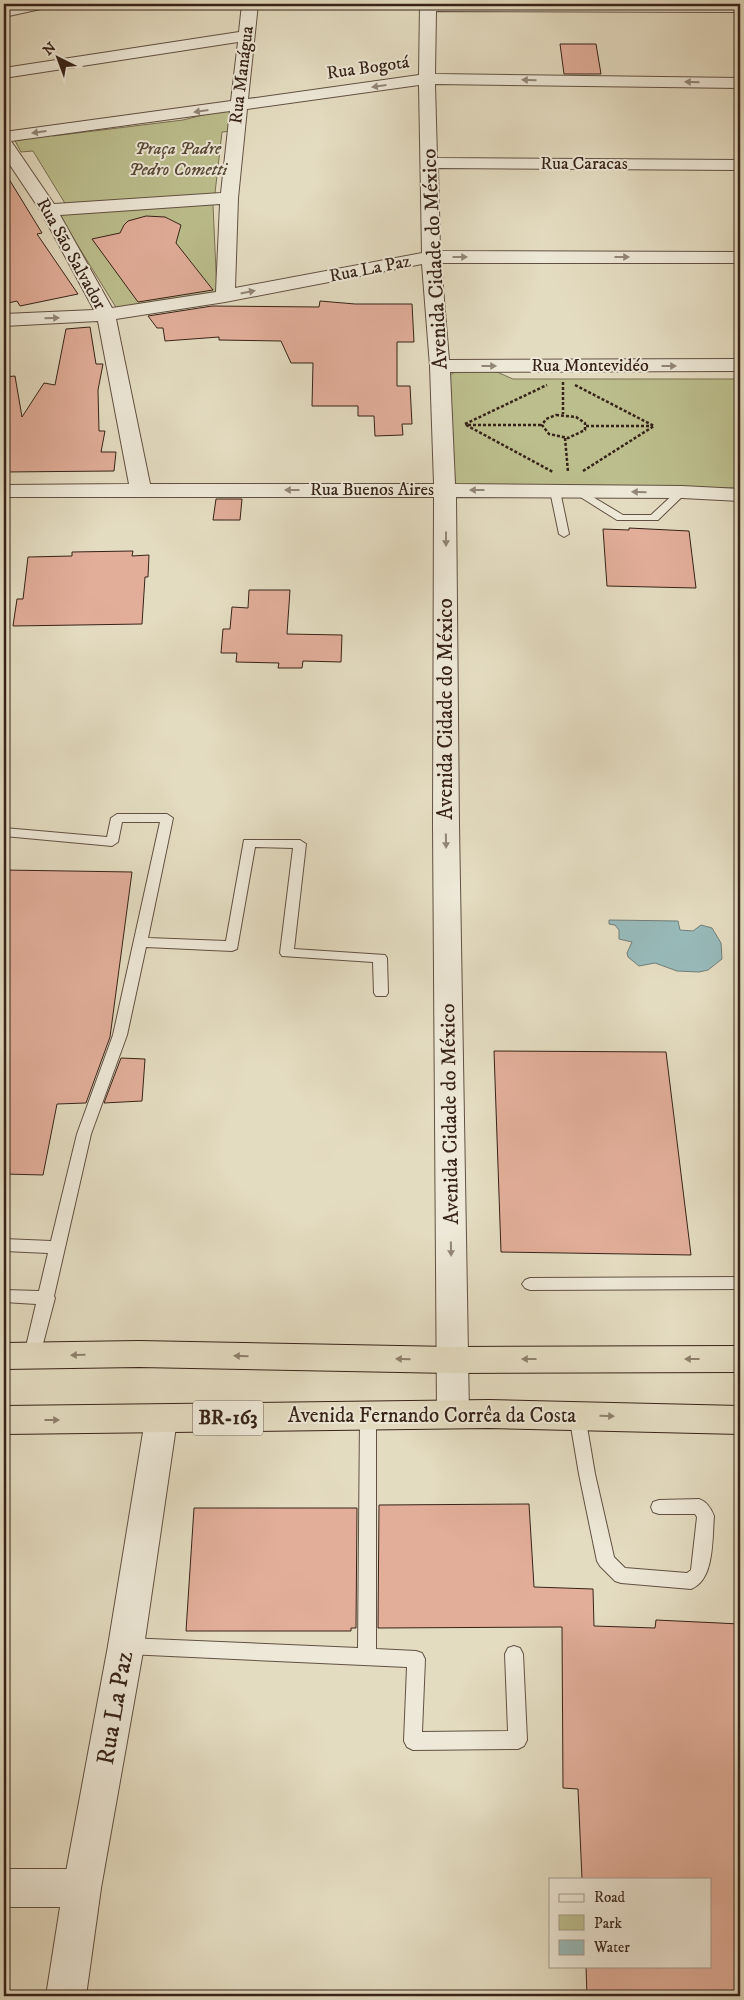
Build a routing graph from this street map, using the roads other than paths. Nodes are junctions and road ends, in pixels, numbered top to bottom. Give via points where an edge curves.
1 (45, 4) edge
2 (250, 4) edge
3 (428, 5) edge
4 (740, 7) edge
5 (4, 12) edge
6 (247, 36) junction
7 (4, 73) edge
8 (427, 79) junction
9 (740, 83) edge
10 (238, 106) junction
11 (4, 137) edge
12 (4, 144) edge
13 (429, 163) junction
14 (740, 165) edge
15 (229, 198) junction
16 (49, 210) junction
17 (431, 257) junction
18 (740, 257) edge
19 (225, 296) junction
20 (106, 315) junction
21 (4, 320) edge
22 (740, 365) edge
23 (440, 366) junction
24 (568, 483) junction
25 (445, 490) junction
26 (4, 491) edge
27 (141, 491) junction
28 (740, 495) edge
29 (564, 534) dead end
30 (4, 832) edge
31 (140, 942) junction
32 (381, 993) dead end
33 (4, 1245) edge
34 (58, 1247) junction
35 (740, 1283) edge
36 (530, 1284) dead end
37 (4, 1296) edge
38 (47, 1298) junction
39 (18, 1356) edge
40 (452, 1360) junction
41 (740, 1360) edge
42 (453, 1414) junction
43 (577, 1415) junction
44 (368, 1416) junction
45 (4, 1420) edge
46 (161, 1420) junction
47 (740, 1420) edge
48 (659, 1507) dead end
49 (126, 1646) junction
50 (514, 1654) dead end
51 (367, 1657) junction
52 (4, 1888) edge
53 (82, 1888) junction
54 (66, 1996) edge

1 - 5 street
2 - 6 street, Rua Manágua
3 - 4 street
3 - 8 street, Avenida Cidade do México
6 - 7 street
6 - 10 street, Rua Manágua
9 -> 8 street, Rua Bogotá
8 -> 10 street, Rua Bogotá
8 - 13 street, Avenida Cidade do México
10 -> 11 street, Rua Bogotá
10 - 15 street, Rua Manágua
12 - 16 street, Rua São Salvador
13 - 14 street, Rua Caracas
13 - 17 street, Avenida Cidade do México
15 - 16 street
15 - 19 street, Rua Manágua
16 - 20 street, Rua São Salvador
17 -> 18 street, Rua La Paz
19 -> 17 street, Rua La Paz
17 - 23 street, Avenida Cidade do México
19 - 20 street, Rua La Paz
21 -> 20 street, Rua La Paz
20 - 27 street, Rua São Salvador
23 -> 22 street, Rua Montevidéo
23 - 25 street, Avenida Cidade do México
24 -> 25 street, Rua Buenos Aires
24 - 28 street, Rua Buenos Aires
24 - 29 lane
25 -> 27 street, Rua Buenos Aires
25 -> 40 street, Avenida Cidade do México
26 - 27 street, Rua Buenos Aires
30 - 31 lane via 112,842 118,818 167,818
31 - 32 lane via 232,946 249,843 300,844 287,953 380,958
31 - 34 lane via 120,1035 84,1134
33 - 34 lane
34 - 38 lane
35 - 36 lane
37 - 38 lane
38 - 39 lane
40 -> 39 highway via 139,1354
41 -> 40 highway
40 - 42 street, Avenida Cidade do México
42 - 43 highway, Avenida Fernando Corrêa da Costa / BR-163
42 - 44 highway, Avenida Fernando Corrêa da Costa / BR-163
43 -> 47 highway, Avenida Fernando Corrêa da Costa / BR-163
43 - 48 lane via 606,1561 621,1575 690,1582 699,1573 706,1516 699,1506
44 - 46 highway, Avenida Fernando Corrêa da Costa / BR-163
44 - 51 lane
45 -> 46 highway, Avenida Fernando Corrêa da Costa / BR-163
46 - 49 street, Rua La Paz
49 - 51 lane
49 - 53 street, Rua La Paz
50 - 51 lane via 518,1740 413,1741 416,1659
52 - 53 street
53 - 54 street, Rua La Paz

